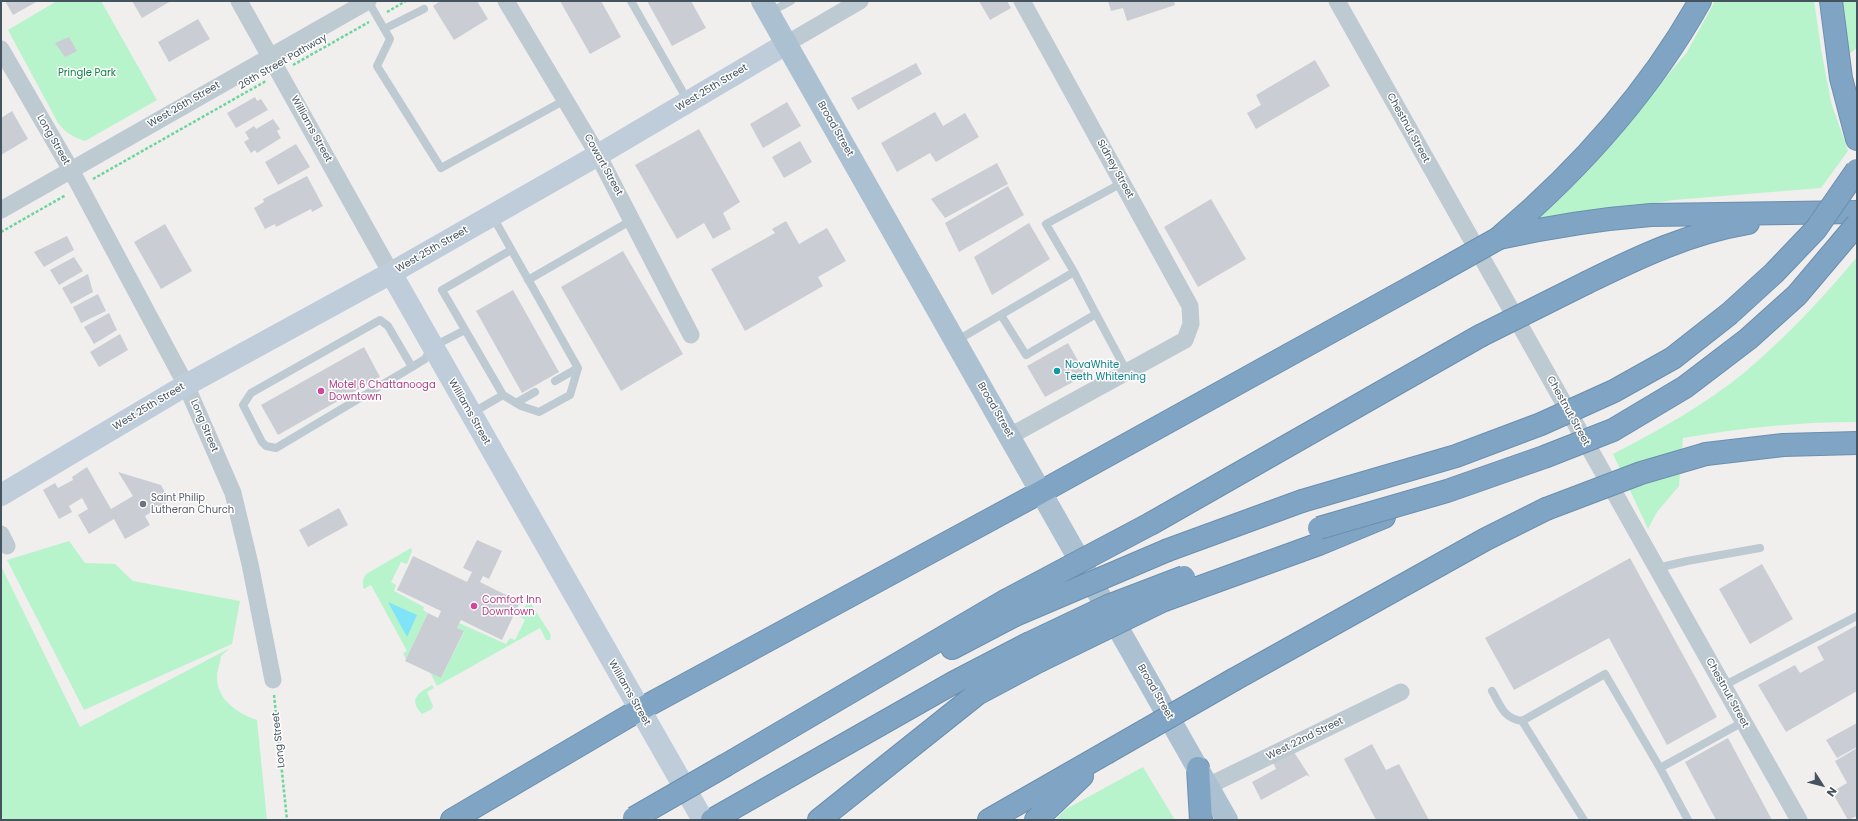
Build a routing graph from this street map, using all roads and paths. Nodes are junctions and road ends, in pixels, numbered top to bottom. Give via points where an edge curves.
1 (239, 1) edge
2 (368, 1) edge
3 (406, 1) edge
4 (506, 1) edge
5 (632, 1) edge
6 (791, 1) edge
7 (860, 1) edge
8 (1022, 1) edge
9 (1337, 1) edge
10 (1700, 1) edge
11 (1831, 1) edge
12 (766, 7) edge
13 (424, 9) dead end
14 (377, 17) junction
15 (384, 29) junction
16 (786, 44) junction
17 (1, 49) edge
18 (270, 56) junction
19 (280, 73) junction
20 (565, 100) junction
21 (688, 102) junction
22 (1855, 134) edge
23 (598, 155) junction
24 (71, 170) junction
25 (1857, 170) edge
26 (1122, 183) junction
27 (80, 187) junction
28 (1, 210) edge
29 (1814, 212) junction
30 (1857, 212) edge
31 (492, 216) junction
32 (632, 220) junction
33 (1857, 224) edge
34 (1, 232) edge
35 (1499, 238) junction
36 (511, 250) junction
37 (1074, 272) junction
38 (391, 273) junction
39 (528, 280) junction
40 (1096, 314) junction
41 (1001, 315) junction
42 (465, 330) junction
43 (691, 334) dead end
44 (956, 342) junction
45 (432, 347) junction
46 (412, 367) junction
47 (578, 368) junction
48 (1127, 372) junction
49 (555, 381) dead end
50 (186, 385) junction
51 (535, 392) dead end
52 (503, 395) junction
53 (516, 403) junction
54 (470, 414) junction
55 (1010, 436) junction
56 (1857, 443) edge
57 (1041, 492) junction
58 (1, 495) edge
59 (1760, 548) dead end
60 (1657, 568) junction
61 (1009, 608) junction
62 (1857, 616) edge
63 (1034, 652) junction
64 (273, 680) joint
65 (1723, 686) junction
66 (1492, 690) dead end
67 (1401, 692) dead end
68 (639, 710) junction
69 (1522, 721) junction
70 (1743, 722) junction
71 (1106, 753) junction
72 (1660, 768) junction
73 (1203, 777) junction
74 (633, 819) edge
75 (286, 820) edge
76 (452, 820) edge
77 (703, 820) edge
78 (712, 820) edge
79 (819, 820) edge
80 (989, 820) edge
81 (1036, 820) edge
82 (1200, 820) edge
83 (1227, 820) edge
84 (1584, 820) edge
85 (1688, 820) edge
86 (1799, 820) edge

1 - 18 street, Williams Street
2 - 14 lane
2 - 18 street, West 26th Street
3 - 14 path, 26th Street Pathway
4 - 20 street, Cowart Street
5 - 21 lane
6 - 12 lane
7 - 16 street, West 25th Street
8 - 26 street, Sidney Street
9 - 60 street, Chestnut Street
10 - 35 highway via 1668,53 1618,121 1561,182
11 - 22 highway via 1840,78
12 - 16 main road, Broad Street
13 - 15 lane
14 - 15 lane
14 - 19 path, 26th Street Pathway
15 - 20 lane via 390,39 377,66 441,168
16 - 21 street, West 25th Street
16 - 44 main road, Broad Street
17 - 24 street, Long Street
18 - 19 street, Williams Street
18 - 24 street, West 26th Street
19 - 27 path, 26th Street Pathway
19 - 38 street, Williams Street
20 - 23 street, Cowart Street
21 - 23 street, West 25th Street
23 - 31 street, West 25th Street
23 - 32 street, Cowart Street
24 - 27 street, Long Street
24 - 28 street, West 26th Street
25 - 61 highway, bridge via 1816,229 1774,273 1729,314 1673,358 1614,391 1541,424 1456,456 1302,501
26 - 37 lane via 1046,224
26 - 48 street, Sidney Street via 1190,306 1191,324 1184,340
27 - 34 path, 26th Street Pathway
27 - 50 street, Long Street
29 - 30 highway
29 - 35 highway via 1618,218 1538,229
29 - 61 highway, bridge via 1726,227 1677,241 1642,255 1480,336 1152,523
31 - 36 lane
31 - 38 street, West 25th Street
32 - 39 lane
32 - 43 street, Cowart Street
33 - 63 highway, bridge via 1797,295 1748,339 1685,387 1613,430 1544,457 1188,583 1108,606
35 - 57 highway, bridge
36 - 39 lane
36 - 42 lane via 442,290
37 - 40 lane
37 - 41 lane
38 - 45 street, Williams Street
38 - 50 street, West 25th Street
39 - 47 lane
40 - 41 lane via 1026,355
40 - 48 lane
41 - 44 lane
42 - 45 lane
42 - 52 lane
44 - 55 main road, Broad Street
45 - 46 lane via 425,359
45 - 54 street, Williams Street
46 - 46 lane via 388,326 380,320 251,393 243,405 262,442 266,446 276,448
47 - 49 lane
47 - 53 lane via 570,395 538,412
48 - 55 street
50 - 58 street, West 25th Street
50 - 64 street, Long Street via 233,493
51 - 53 lane
52 - 53 lane
52 - 54 lane
54 - 68 street, Williams Street
55 - 57 main road, Broad Street
56 - 71 highway, bridge via 1784,445 1706,454 1641,473 1546,509 1453,557
57 - 68 highway
57 - 73 main road, Broad Street
59 - 60 lane
60 - 65 street, Chestnut Street
61 - 74 highway, bridge
62 - 65 lane
63 - 78 highway via 953,683
63 - 79 highway via 977,694
64 - 75 path, Long Street
65 - 70 street, Chestnut Street
66 - 69 lane via 1511,719
67 - 73 street, West 22nd Street
68 - 76 highway
68 - 77 street, Williams Street
69 - 72 lane via 1605,674
69 - 84 lane
70 - 72 lane
70 - 86 street, Chestnut Street
71 - 80 highway
71 - 81 highway
72 - 85 lane
73 - 82 highway
73 - 83 main road, Broad Street

